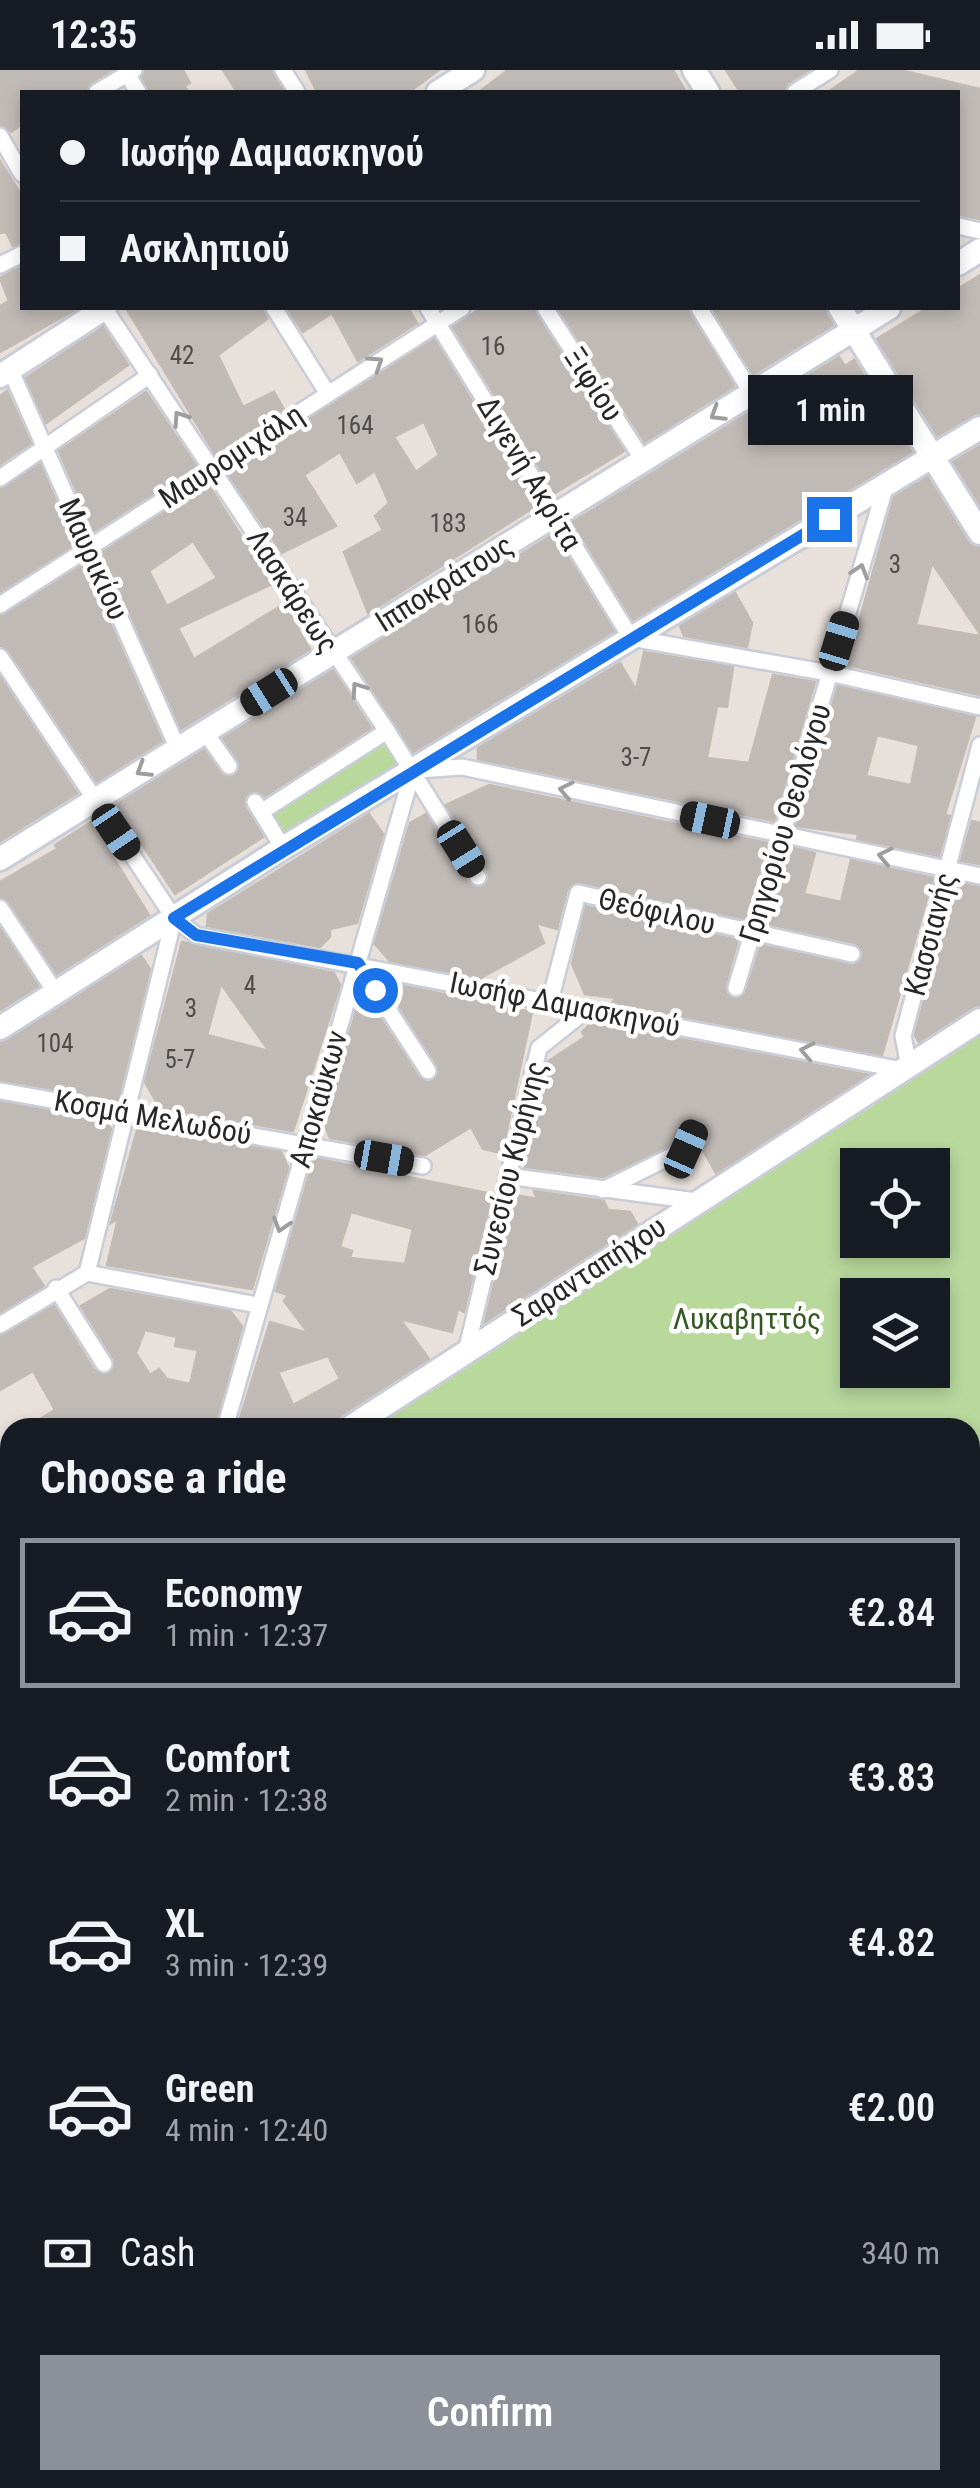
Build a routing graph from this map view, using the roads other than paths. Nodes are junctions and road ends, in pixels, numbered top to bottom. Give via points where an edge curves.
1 (473, 70) edge
2 (830, 70) edge
3 (130, 72) edge
4 (100, 90) edge
5 (441, 90) edge
6 (798, 90) edge
7 (2, 144) edge
8 (20, 171) edge
9 (102, 310) edge
10 (106, 310) edge
11 (275, 310) edge
12 (429, 310) edge
13 (459, 310) edge
14 (547, 310) edge
15 (700, 310) edge
16 (841, 310) edge
17 (886, 310) edge
18 (438, 323) junction
19 (854, 329) junction
20 (5, 373) edge
21 (150, 375) junction
22 (751, 392) junction
23 (328, 394) junction
24 (980, 428) edge
25 (45, 447) junction
26 (932, 456) junction
27 (643, 460) junction
28 (214, 468) junction
29 (0, 478) edge
30 (886, 484) junction
31 (555, 514) junction
32 (980, 534) edge
33 (89, 548) junction
34 (0, 606) edge
35 (631, 638) junction
36 (333, 653) junction
37 (0, 657) edge
38 (829, 673) junction
39 (980, 707) edge
40 (387, 731) junction
41 (205, 732) junction
42 (980, 745) edge
43 (178, 749) junction
44 (229, 766) dead end
45 (412, 770) junction
46 (95, 800) junction
47 (781, 834) junction
48 (283, 848) junction
49 (0, 860) edge
50 (947, 869) junction
51 (980, 876) edge
52 (478, 877) dead end
53 (0, 908) edge
54 (174, 918) junction
55 (752, 933) junction
56 (852, 954) dead end
57 (358, 963) junction
58 (736, 988) dead end
59 (56, 993) junction
60 (550, 1000) junction
61 (590, 1008) junction
62 (980, 1020) edge
63 (0, 1028) edge
64 (906, 1068) junction
65 (428, 1071) dead end
66 (0, 1091) edge
67 (128, 1113) junction
68 (695, 1130) dead end
69 (306, 1144) junction
70 (423, 1166) dead end
71 (507, 1176) junction
72 (603, 1190) junction
73 (696, 1200) junction
74 (87, 1273) junction
75 (56, 1288) junction
76 (257, 1306) junction
77 (0, 1325) edge
78 (466, 1352) junction
79 (104, 1364) dead end
80 (227, 1418) edge
81 (365, 1418) edge

1 - 5 street
2 - 6 street
3 - 4 street
7 - 8 street
9 - 20 street
10 - 21 street, Λασκάρεως
11 - 23 street
12 - 18 street, Διγενή Ακρίτα
13 - 18 street, Μαυρομιχάλη
14 - 27 street, Ξιφίου
15 - 22 street
16 - 19 street
17 - 19 street, Ιπποκράτους
23 -> 18 street, Μαυρομιχάλη
18 - 31 street, Διγενή Ακρίτα
19 - 22 street, Ιπποκράτους
19 - 26 street
20 - 25 street, Μαυρικίου
21 - 25 street
28 -> 21 street, Λασκάρεως
22 -> 27 street, Ιπποκράτους
23 - 28 street, Μαυρομιχάλη
24 - 26 street
25 - 29 street
25 - 33 street, Μαυρικίου
26 - 30 street
26 - 32 street
27 - 31 street, Ιπποκράτους
28 - 33 street, Μαυρομιχάλη
28 - 36 street, Λασκάρεως
30 - 35 street
38 -> 30 street, Γρηγορίου Θεολόγου
31 - 35 street, Διγενή Ακρίτα
31 - 36 street, Ιπποκράτους
33 - 34 street, Μαυρομιχάλη
33 - 43 street, Μαυρικίου
35 - 38 street
35 - 45 street
40 -> 36 street, Λασκάρεως
36 - 41 street, Ιπποκράτους
37 - 46 street
38 - 39 street
38 - 47 street, Γρηγορίου Θεολόγου
40 - 45 street, Λασκάρεως
40 - 48 street via 258,807
41 - 43 street, Ιπποκράτους
41 - 44 street
42 - 50 street, Κασσιανής
43 -> 46 street, Ιπποκράτους
47 -> 45 street via 462,767
45 - 48 street
45 - 52 street, Λασκάρεως
45 - 57 street, Αποκαύκων
46 - 49 street, Ιπποκράτους
46 - 54 street
50 -> 47 street
47 - 55 street, Γρηγορίου Θεολόγου
48 - 54 street
50 - 51 street
50 - 64 street, Κασσιανής via 903,1036
53 - 59 street
54 - 57 street, Ιωσήφ Δαμασκηνού via 196,935
54 - 59 street
54 - 67 street
55 - 56 street, Θεόφιλου
55 - 58 street, Γρηγορίου Θεολόγου
55 - 60 street, Θεόφιλου via 578,893
57 - 60 street, Ιωσήφ Δαμασκηνού
57 - 65 street
57 - 69 street, Αποκαύκων
59 - 63 street
60 - 61 street, Ιωσήφ Δαμασκηνού
64 -> 61 street, Ιωσήφ Δαμασκηνού
61 - 71 street, Συνεσίου Κυρήνης via 539,1048
62 - 64 street, Σαρανταπήχου
64 - 73 street, Σαρανταπήχου
66 - 67 street, Κοσμά Μελωδού
67 - 69 street, Κοσμά Μελωδού
67 - 74 street
68 - 72 street via 686,1149
69 - 70 street, Κοσμά Μελωδού
69 -> 76 street, Αποκαύκων
71 - 72 street
71 - 78 street, Συνεσίου Κυρήνης
72 - 73 street
73 - 78 street, Σαρανταπήχου
74 - 75 street
74 - 76 street
75 - 77 street
75 - 79 street
76 - 80 street, Αποκαύκων
78 - 81 street, Σαρανταπήχου

